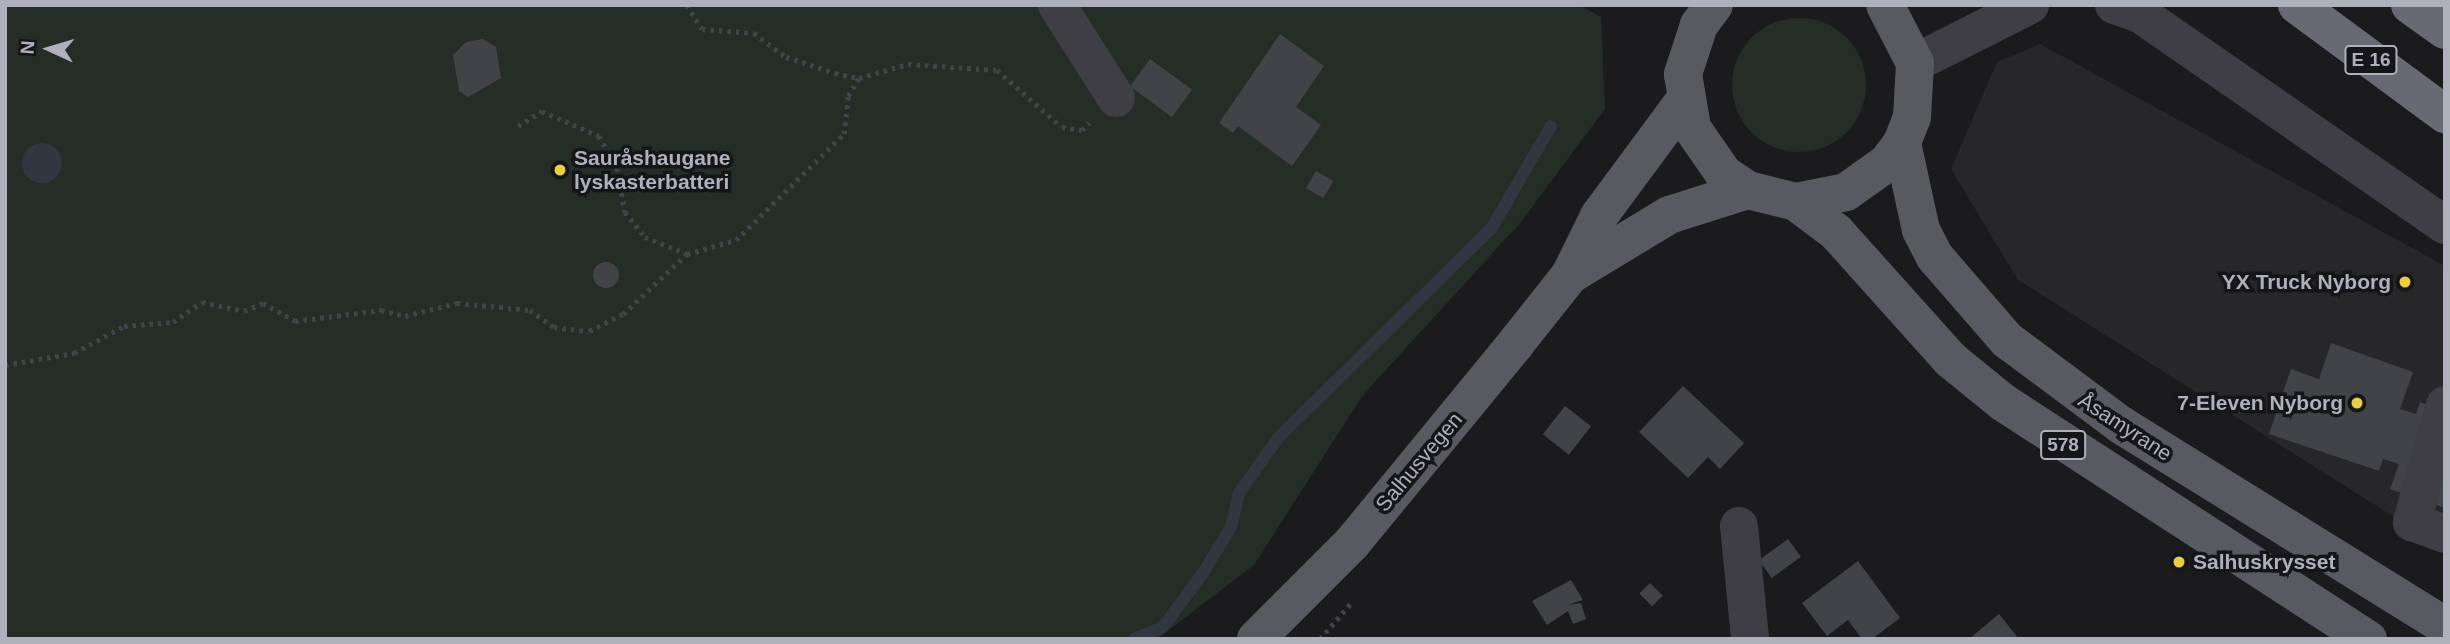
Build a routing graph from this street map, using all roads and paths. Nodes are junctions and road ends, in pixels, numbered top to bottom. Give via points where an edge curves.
1 (687, 5) edge
2 (1057, 5) edge
3 (1885, 5) edge
4 (2030, 5) edge
5 (2114, 5) edge
6 (2297, 5) edge
7 (2410, 5) edge
8 (1703, 12) edge
9 (2445, 30) edge
10 (1915, 63) junction
11 (859, 78) junction
12 (1116, 98) joint
13 (1684, 101) junction
14 (2445, 114) edge
15 (518, 126) dead end
16 (1902, 143) junction
17 (1748, 190) junction
18 (1796, 202) junction
19 (2445, 225) edge
20 (687, 254) junction
21 (1570, 275) junction
22 (5, 365) edge
23 (2445, 405) edge
24 (1739, 526) dead end
25 (2445, 534) edge
26 (2445, 626) edge
27 (1256, 639) edge
28 (1750, 639) edge
29 (2368, 639) edge

1 - 11 path via 702,29 754,33 786,57
2 - 12 street
3 - 10 main road
4 - 10 street
5 - 19 street via 2140,14
6 - 14 highway, E 16
7 - 9 highway
8 - 13 main road, 578 via 1683,74
10 - 16 main road, 578 via 1912,117
11 - 12 path via 908,64 997,69 1010,76 1034,108 1062,128 1082,130
11 - 20 path via 848,96 844,134 808,172 736,240
13 - 17 main road, 578 via 1705,153
13 - 21 main road, Salhusvegen via 1599,216
15 - 20 path via 542,111 599,136 617,168 625,212 645,237
16 - 18 main road, 578 via 1857,186
16 - 26 main road, Åsamyrane / 578 via 1921,230 1935,257 2007,340 2121,425
17 - 18 main road, 578
17 - 21 main road, Salhusvegen via 1670,215
18 - 29 main road, 578 via 1836,232 1951,360 2004,403
20 - 22 path via 623,314 589,331 554,327 530,310 457,303 405,316 381,310 295,321 264,303 244,311 202,302 173,322 124,326 74,353
21 - 27 main road, Salhusvegen via 1352,543
23 - 25 street via 2412,522
24 - 28 street

